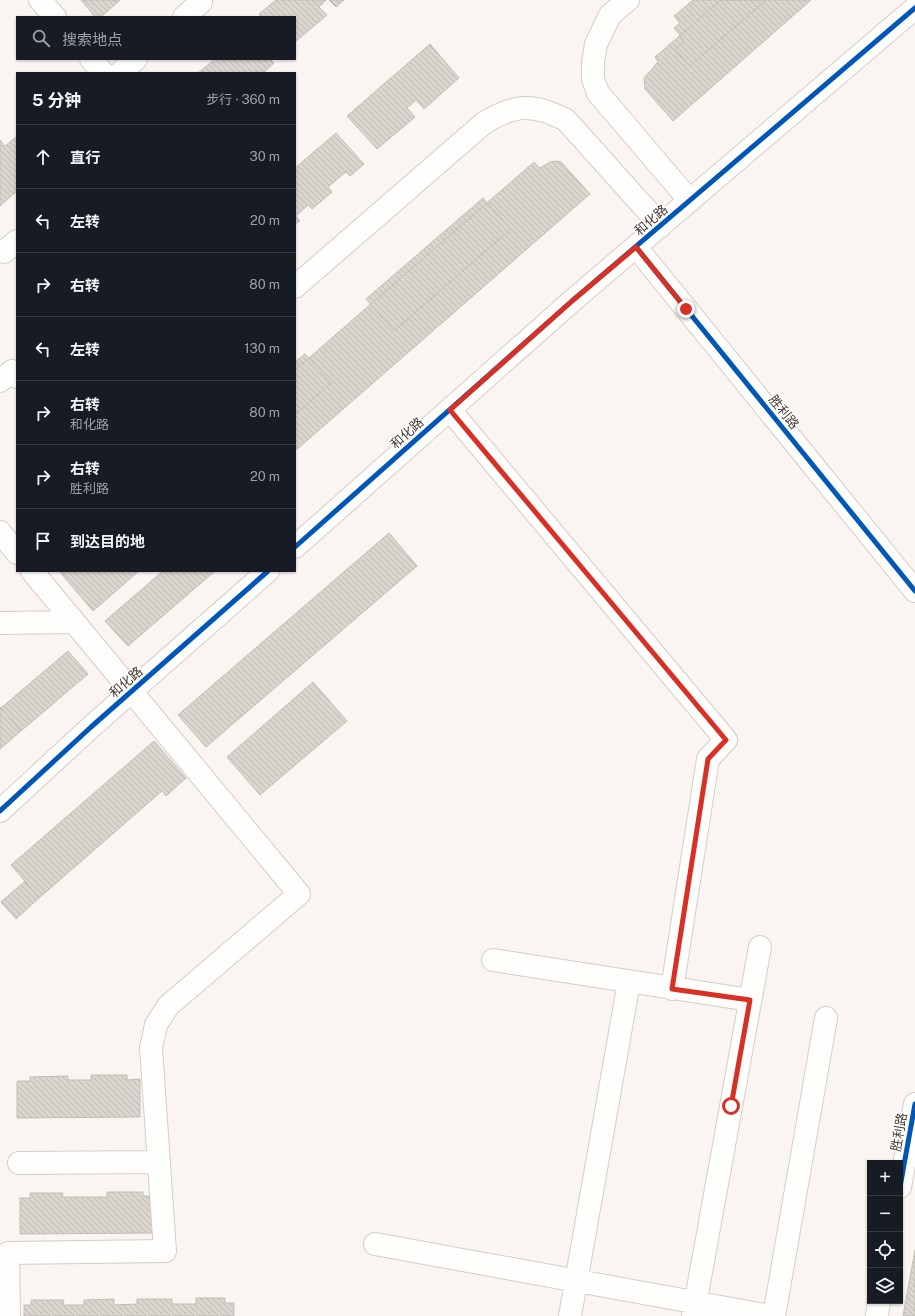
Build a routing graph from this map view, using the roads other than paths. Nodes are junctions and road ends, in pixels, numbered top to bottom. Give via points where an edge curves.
1 (40, 0) edge
2 (628, 0) edge
3 (201, 2) dead end
4 (915, 8) edge
5 (54, 16) edge
6 (185, 16) edge
7 (92, 60) edge
8 (135, 60) edge
9 (102, 72) edge
10 (121, 72) edge
11 (690, 201) junction
12 (661, 226) junction
13 (636, 247) junction
14 (296, 286) edge
15 (16, 376) edge
16 (0, 381) edge
17 (450, 410) junction
18 (0, 532) edge
19 (296, 546) edge
20 (16, 550) edge
21 (33, 572) edge
22 (267, 572) edge
23 (915, 591) edge
24 (74, 622) junction
25 (0, 623) edge
26 (131, 692) junction
27 (0, 811) edge
28 (760, 947) dead end
29 (493, 960) dead end
30 (629, 982) junction
31 (672, 989) junction
32 (750, 1000) junction
33 (826, 1018) dead end
34 (915, 1104) edge
35 (159, 1162) junction
36 (19, 1163) dead end
37 (903, 1170) edge
38 (376, 1244) dead end
39 (576, 1281) junction
40 (879, 1304) edge
41 (694, 1309) edge
42 (9, 1316) edge
43 (570, 1316) edge
44 (770, 1316) edge
45 (774, 1316) edge
46 (877, 1316) edge

1 - 5 street
2 - 11 street via 610,15 596,44 593,79 598,93
3 - 6 street
4 - 11 street, 和化路
7 - 9 street
8 - 10 street
11 - 12 street, 和化路
12 - 13 street, 和化路
12 - 14 street via 566,120 541,109 526,107 511,110 484,123
13 - 17 street, 和化路
13 - 23 street, 胜利路
15 - 16 street via 12,371
17 - 19 street, 和化路
17 - 31 street via 726,740 708,759
18 - 20 street
21 - 24 street
22 - 26 street, 和化路
24 - 25 street
24 - 26 street
26 - 27 street, 和化路
26 - 35 street via 298,894 168,1006 156,1025 152,1048
28 - 32 street
29 - 30 street
30 - 31 street
30 - 39 street
31 - 32 street
32 - 41 street
33 - 45 street
34 - 37 street, 胜利路
35 - 36 street
35 - 42 street via 165,1251 8,1252
38 - 39 street
39 - 41 street
39 - 43 street
40 - 46 street
41 - 44 street

